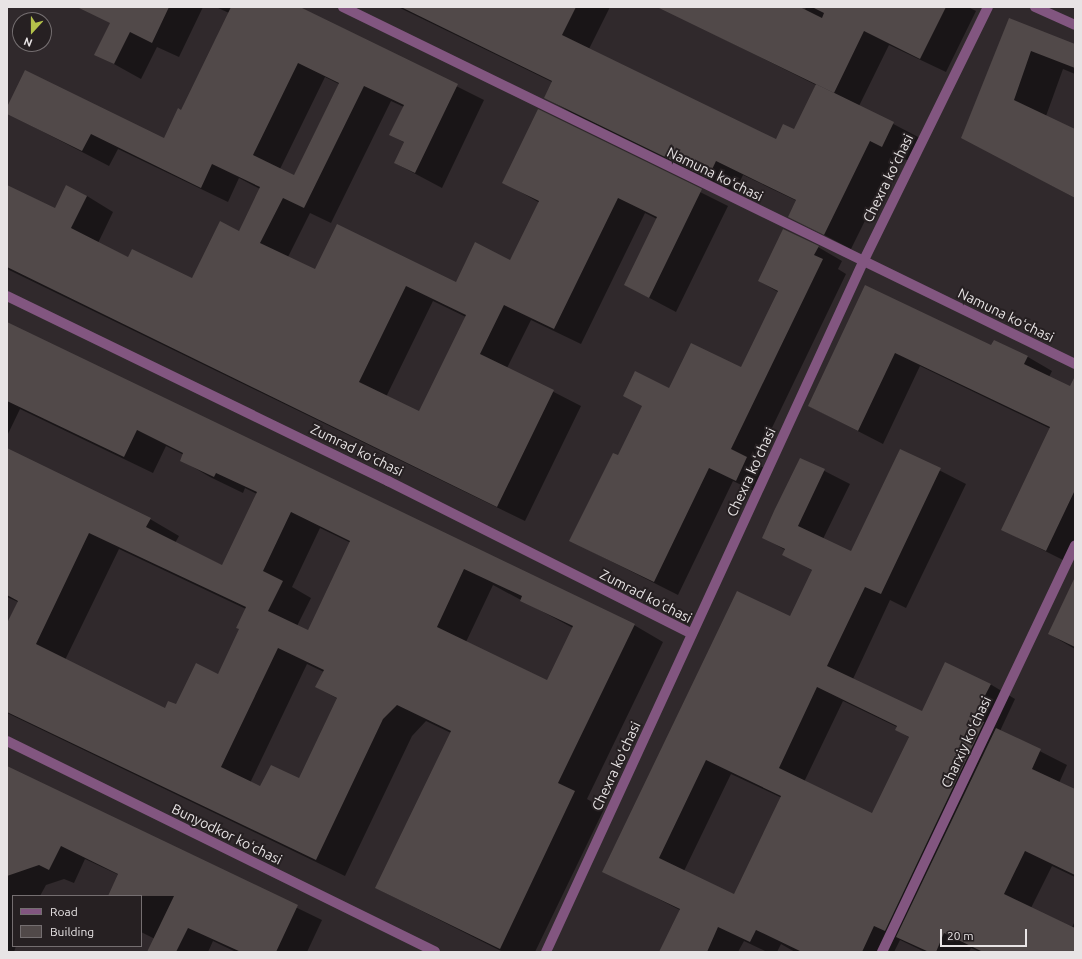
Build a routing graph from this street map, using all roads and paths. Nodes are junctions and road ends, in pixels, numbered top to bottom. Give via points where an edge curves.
1 (343, 7) edge
2 (988, 7) edge
3 (1035, 7) edge
4 (1075, 25) edge
5 (863, 262) junction
6 (7, 296) edge
7 (1075, 364) edge
8 (1075, 545) edge
9 (692, 634) junction
10 (7, 742) edge
11 (435, 952) edge
12 (546, 952) edge
13 (882, 952) edge

1 - 5 street, Namuna koʻchasi
2 - 5 street, Chexra koʻchasi
3 - 4 street
5 - 7 street, Namuna koʻchasi
5 - 9 street, Chexra koʻchasi
6 - 9 street, Zumrad koʻchasi via 395,484
8 - 13 street, Charxiy koʻchasi
9 - 12 street, Chexra koʻchasi
10 - 11 street, Bunyodkor koʻchasi

